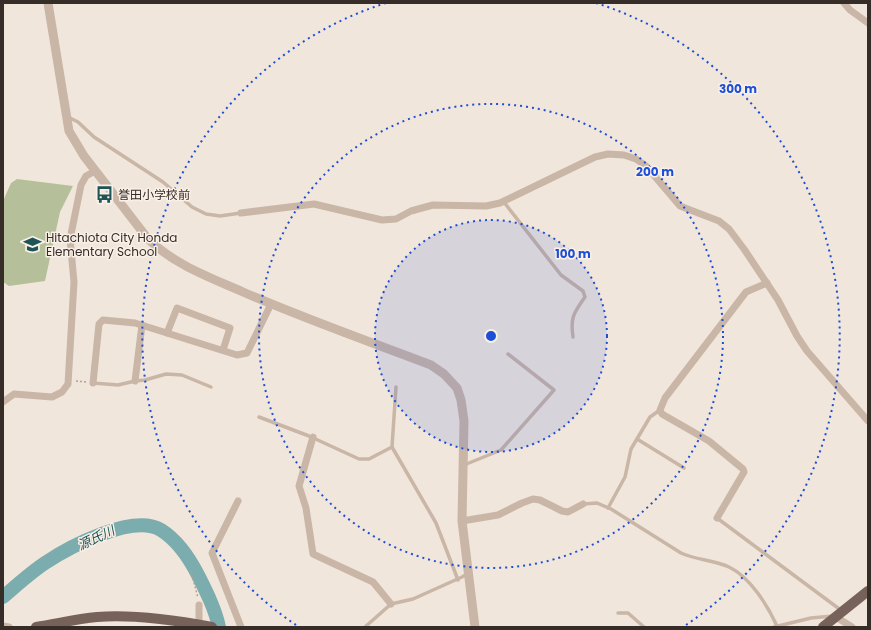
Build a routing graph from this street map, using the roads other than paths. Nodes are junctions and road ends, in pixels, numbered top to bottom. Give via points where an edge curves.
1 (48, 3) edge
2 (844, 3) edge
3 (868, 24) edge
4 (66, 116) junction
5 (95, 171) junction
6 (504, 201) junction
7 (241, 213) joint
8 (767, 282) junction
9 (271, 304) junction
10 (142, 325) junction
11 (167, 333) junction
12 (573, 337) dead end
13 (223, 350) junction
14 (508, 354) dead end
15 (135, 381) junction
16 (93, 383) joint
17 (211, 387) dead end
18 (396, 387) dead end
19 (3, 402) edge
20 (660, 410) junction
21 (259, 417) dead end
22 (868, 421) edge
23 (313, 437) junction
24 (637, 439) junction
25 (392, 447) junction
26 (463, 466) junction
27 (684, 468) dead end
28 (238, 501) dead end
29 (583, 504) joint
30 (608, 508) junction
31 (717, 518) joint
32 (462, 521) junction
33 (468, 573) junction
34 (458, 580) junction
35 (868, 591) edge
36 (392, 604) junction
37 (199, 606) road end
38 (618, 613) dead end
39 (840, 614) junction
40 (3, 626) edge
41 (207, 626) edge
42 (9, 627) edge
43 (36, 627) edge
44 (241, 627) edge
45 (365, 627) edge
46 (475, 627) edge
47 (644, 627) edge
48 (776, 627) edge
49 (823, 627) edge
50 (852, 627) edge

1 - 4 street
2 - 3 street
4 - 5 street via 69,131
4 - 7 lane via 163,182 192,207 206,214 220,216
5 - 9 street via 148,239 169,257 187,268
5 - 19 street via 86,176 81,186 70,240 74,282 68,384 58,395 52,397 14,394
6 - 7 street via 486,206 433,205 411,211 396,219 382,220 314,204
6 - 8 street via 595,158 608,154 624,155 646,166 680,206 719,221 729,229
6 - 12 lane via 561,276 583,291 585,297 573,315 571,323
8 - 20 street via 746,292 665,398
8 - 22 street via 807,351
9 - 13 street via 247,353 237,355
9 - 26 street via 431,365 444,374 457,388 461,400 464,421
10 - 11 street
10 - 15 street
10 - 16 street via 103,320 99,324
11 - 13 street
11 - 13 street via 178,308 230,328
14 - 26 lane via 554,390 500,450
15 - 16 lane via 118,385
15 - 17 lane via 166,374 182,375
18 - 25 lane
20 - 24 lane via 650,417
20 - 31 street via 662,414 709,441 743,469 744,472
21 - 23 lane
23 - 25 lane via 359,460 369,459
23 - 36 street via 299,486 306,508 313,554 373,582
24 - 27 lane
24 - 30 lane via 631,449 625,477
25 - 34 lane via 436,523
26 - 32 street
28 - 44 street via 212,553
29 - 30 lane via 597,503
29 - 32 street via 568,512 533,499 498,515
30 - 48 lane via 681,554 728,566 740,574 768,605
31 - 39 lane
32 - 33 street
33 - 34 lane
33 - 46 street
34 - 36 lane via 413,599
35 - 39 main road
36 - 45 lane
37 - 41 street
38 - 47 lane via 628,613
39 - 48 lane
39 - 49 main road
39 - 50 street
40 - 42 street
41 - 43 main road via 98,617

